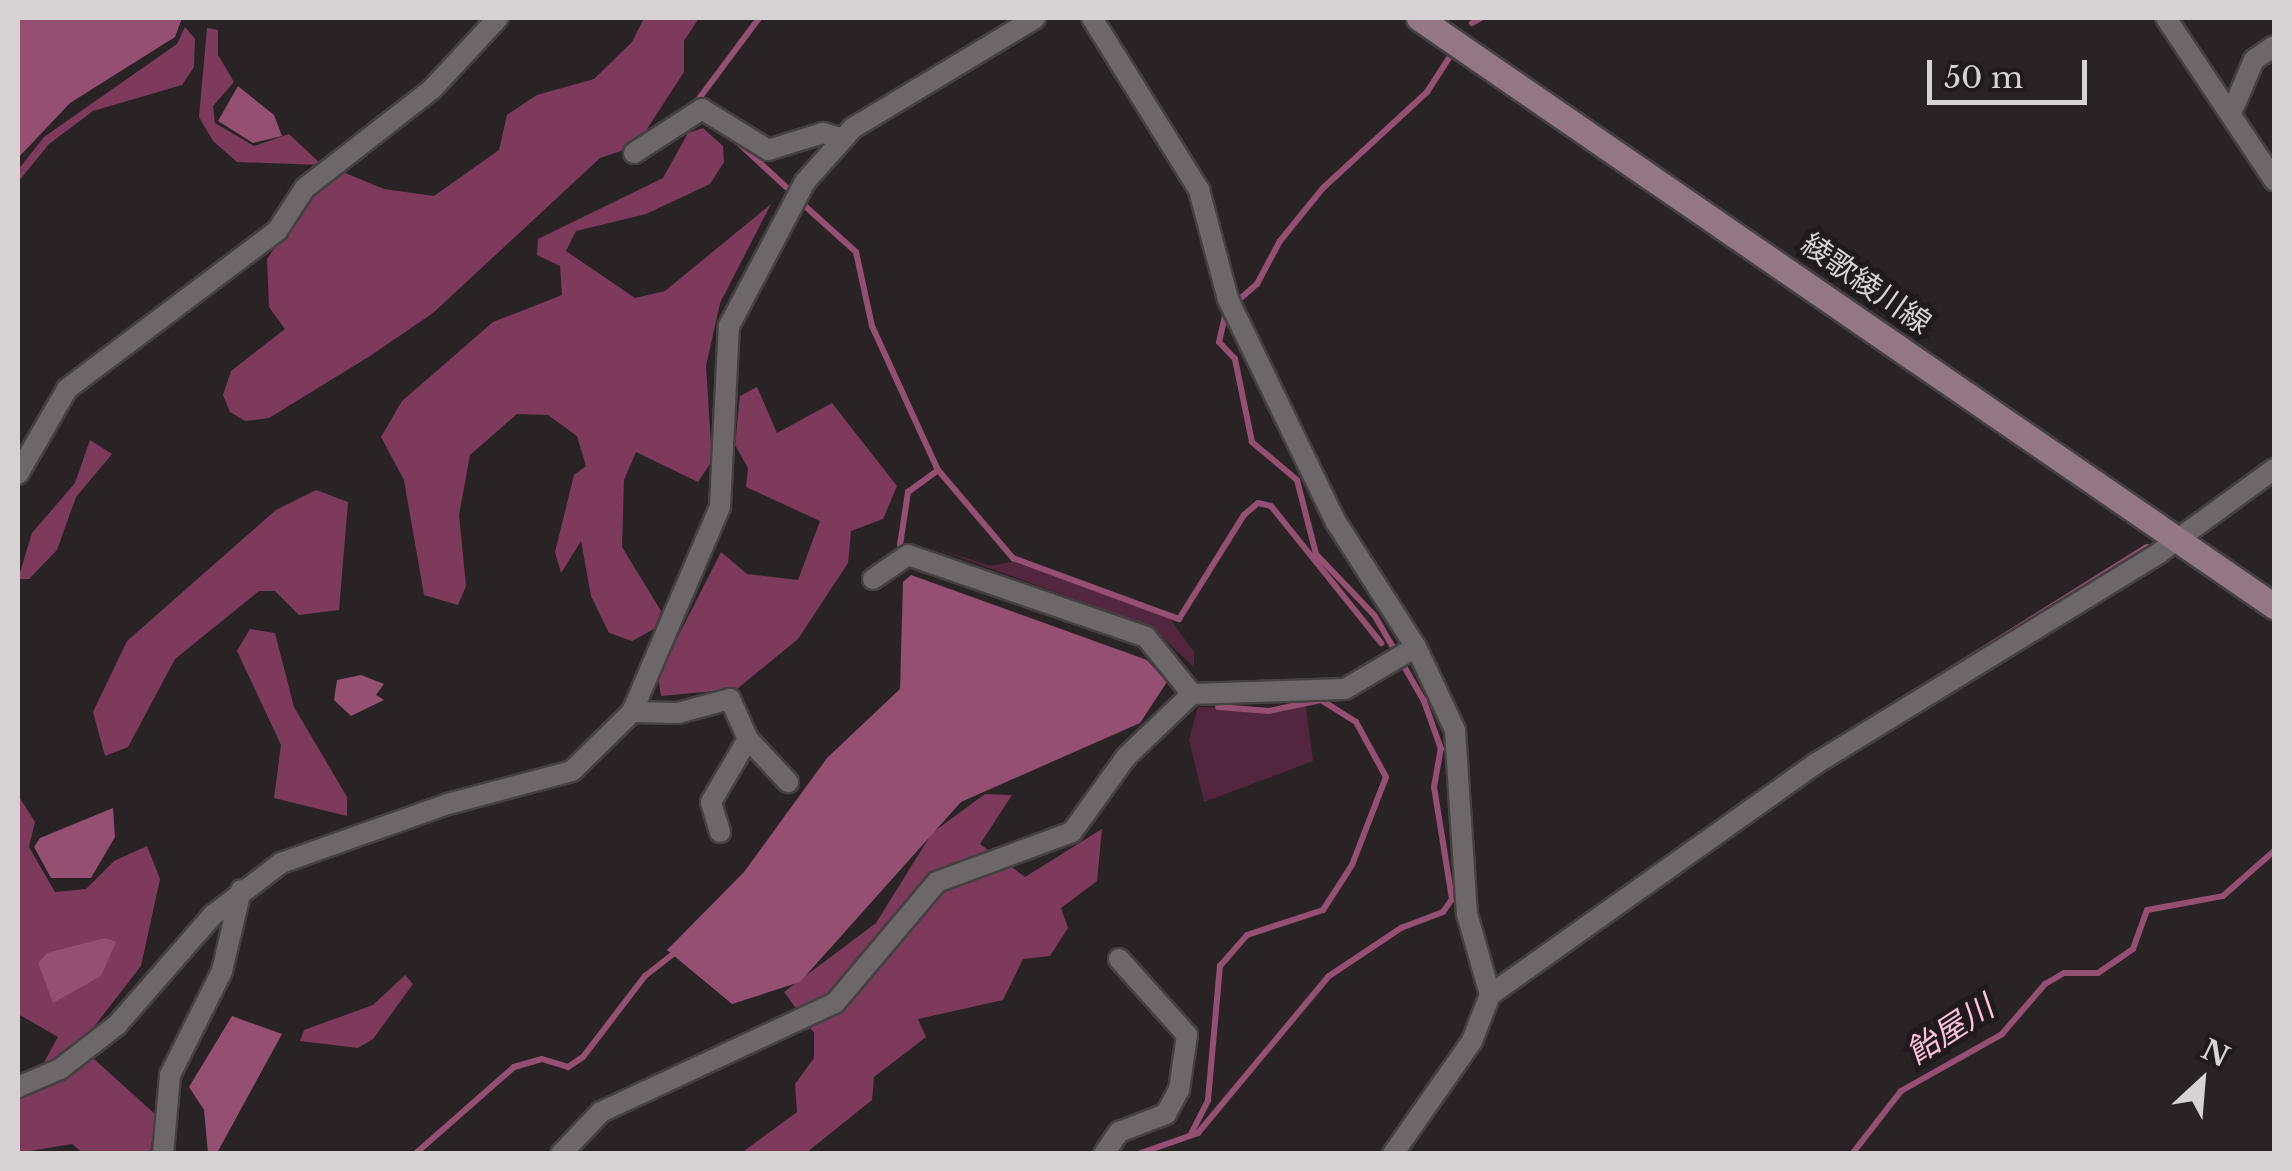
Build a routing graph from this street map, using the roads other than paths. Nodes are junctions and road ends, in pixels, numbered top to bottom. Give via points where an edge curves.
1 (498, 18) edge
2 (1035, 18) edge
3 (1092, 18) edge
4 (1419, 18) edge
5 (2166, 18) edge
6 (2274, 46) edge
7 (2232, 111) junction
8 (841, 138) junction
9 (634, 153) dead end
10 (2274, 180) edge
11 (2274, 469) edge
12 (18, 474) edge
13 (2177, 538) junction
14 (873, 579) dead end
15 (2274, 606) edge
16 (1405, 653) junction
17 (1192, 694) junction
18 (632, 712) junction
19 (748, 739) junction
20 (788, 782) dead end
21 (720, 832) dead end
22 (241, 890) junction
23 (1120, 959) dead end
24 (1490, 995) junction
25 (18, 1087) edge
26 (163, 1154) edge
27 (561, 1154) edge
28 (1104, 1154) edge
29 (1392, 1154) edge

1 - 12 street via 432,89 305,188 277,231 67,390
2 - 8 street
3 - 16 street via 1199,190 1232,306
4 - 13 main road, 綾歌綾川線
5 - 7 street
6 - 7 street via 2254,60
7 - 10 street
8 - 9 street via 823,132 768,150 699,112
8 - 18 street via 806,182 729,326 720,508
11 - 13 street
13 - 15 main road, 綾歌綾川線
13 - 24 street via 1815,764
14 - 17 street via 908,555 1146,636
16 - 17 street via 1346,688
16 - 24 street via 1454,730 1467,914
17 - 27 street via 1126,757 1072,832 937,882 835,1003 600,1112
18 - 19 street via 678,713 730,699
18 - 22 street via 572,772 448,804 281,863
19 - 20 street
19 - 21 street via 712,802
22 - 25 street via 117,1025 60,1069
22 - 26 street via 222,970 170,1075
23 - 28 street via 1187,1035 1180,1090 1166,1114 1118,1132
24 - 29 street via 1472,1041

